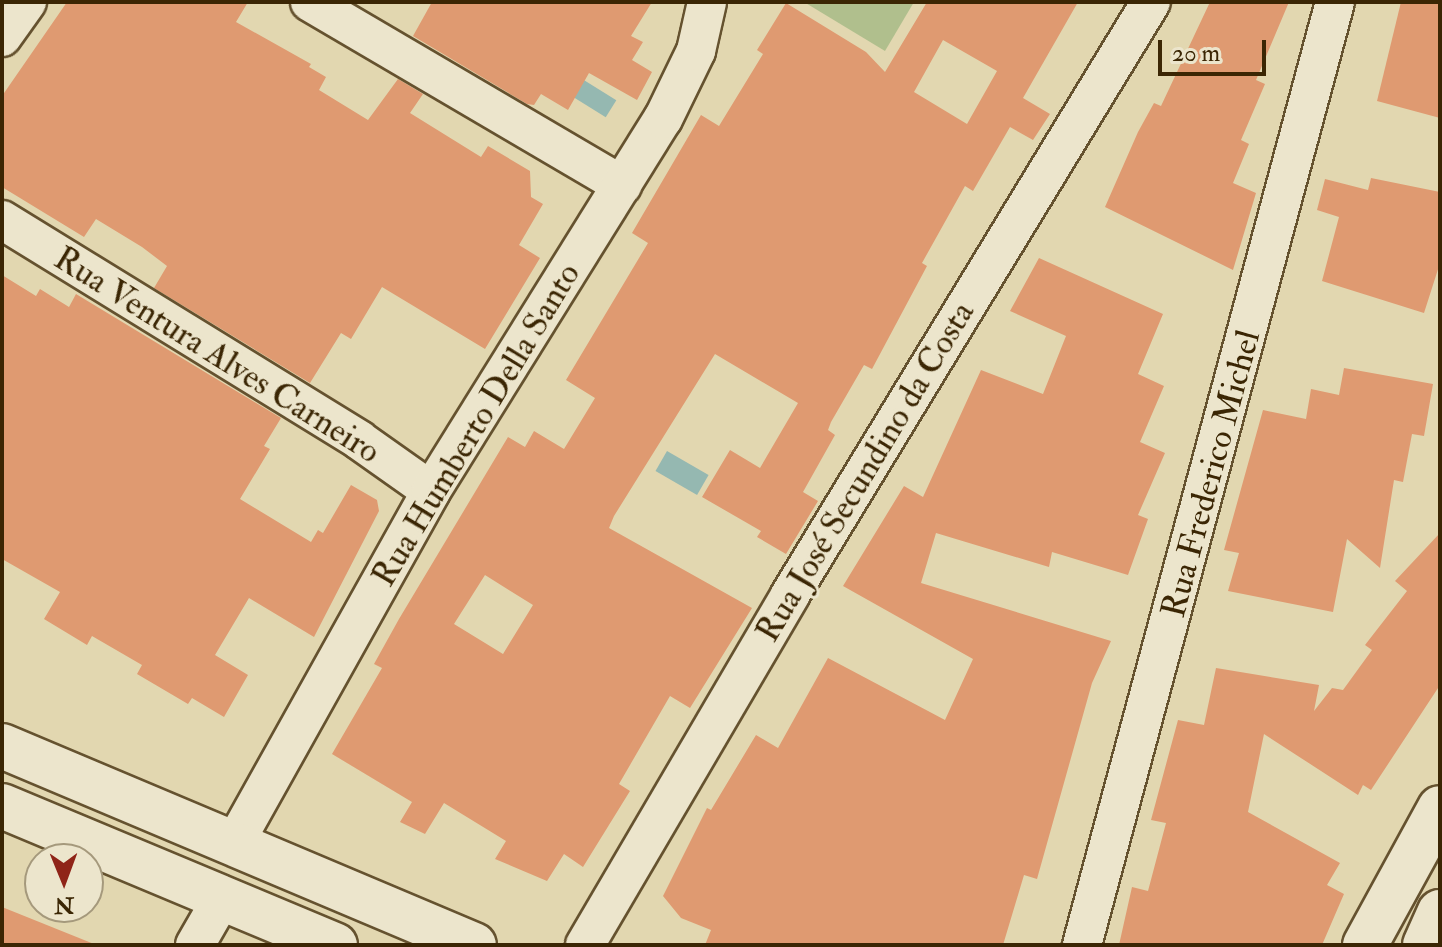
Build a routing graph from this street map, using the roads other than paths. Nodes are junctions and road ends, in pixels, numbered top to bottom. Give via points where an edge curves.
1 (27, 2) edge
2 (310, 2) edge
3 (707, 2) edge
4 (1151, 2) edge
5 (1335, 2) edge
6 (2, 37) edge
7 (622, 185) junction
8 (2, 220) edge
9 (431, 491) junction
10 (2, 746) edge
11 (2, 806) edge
12 (1440, 808) edge
13 (234, 844) junction
14 (222, 898) junction
15 (1440, 912) edge
16 (195, 945) edge
17 (335, 945) edge
18 (474, 945) edge
19 (585, 945) edge
20 (1082, 945) edge
21 (1365, 945) edge
22 (1425, 945) edge

1 - 6 street
2 - 7 street
3 - 7 street, Rua Humberto Della Santo via 696,51
4 - 19 street, Rua José Secundino da Costa via 790,595
5 - 20 street, Rua Frederico Michel
7 - 9 street, Rua Humberto Della Santo
8 - 9 street, Rua Ventura Alves Carneiro via 359,440
9 - 13 street, Rua Humberto Della Santo
10 - 13 street
11 - 14 street
12 - 21 street
13 - 18 street
14 - 16 street
14 - 17 street
15 - 22 street

